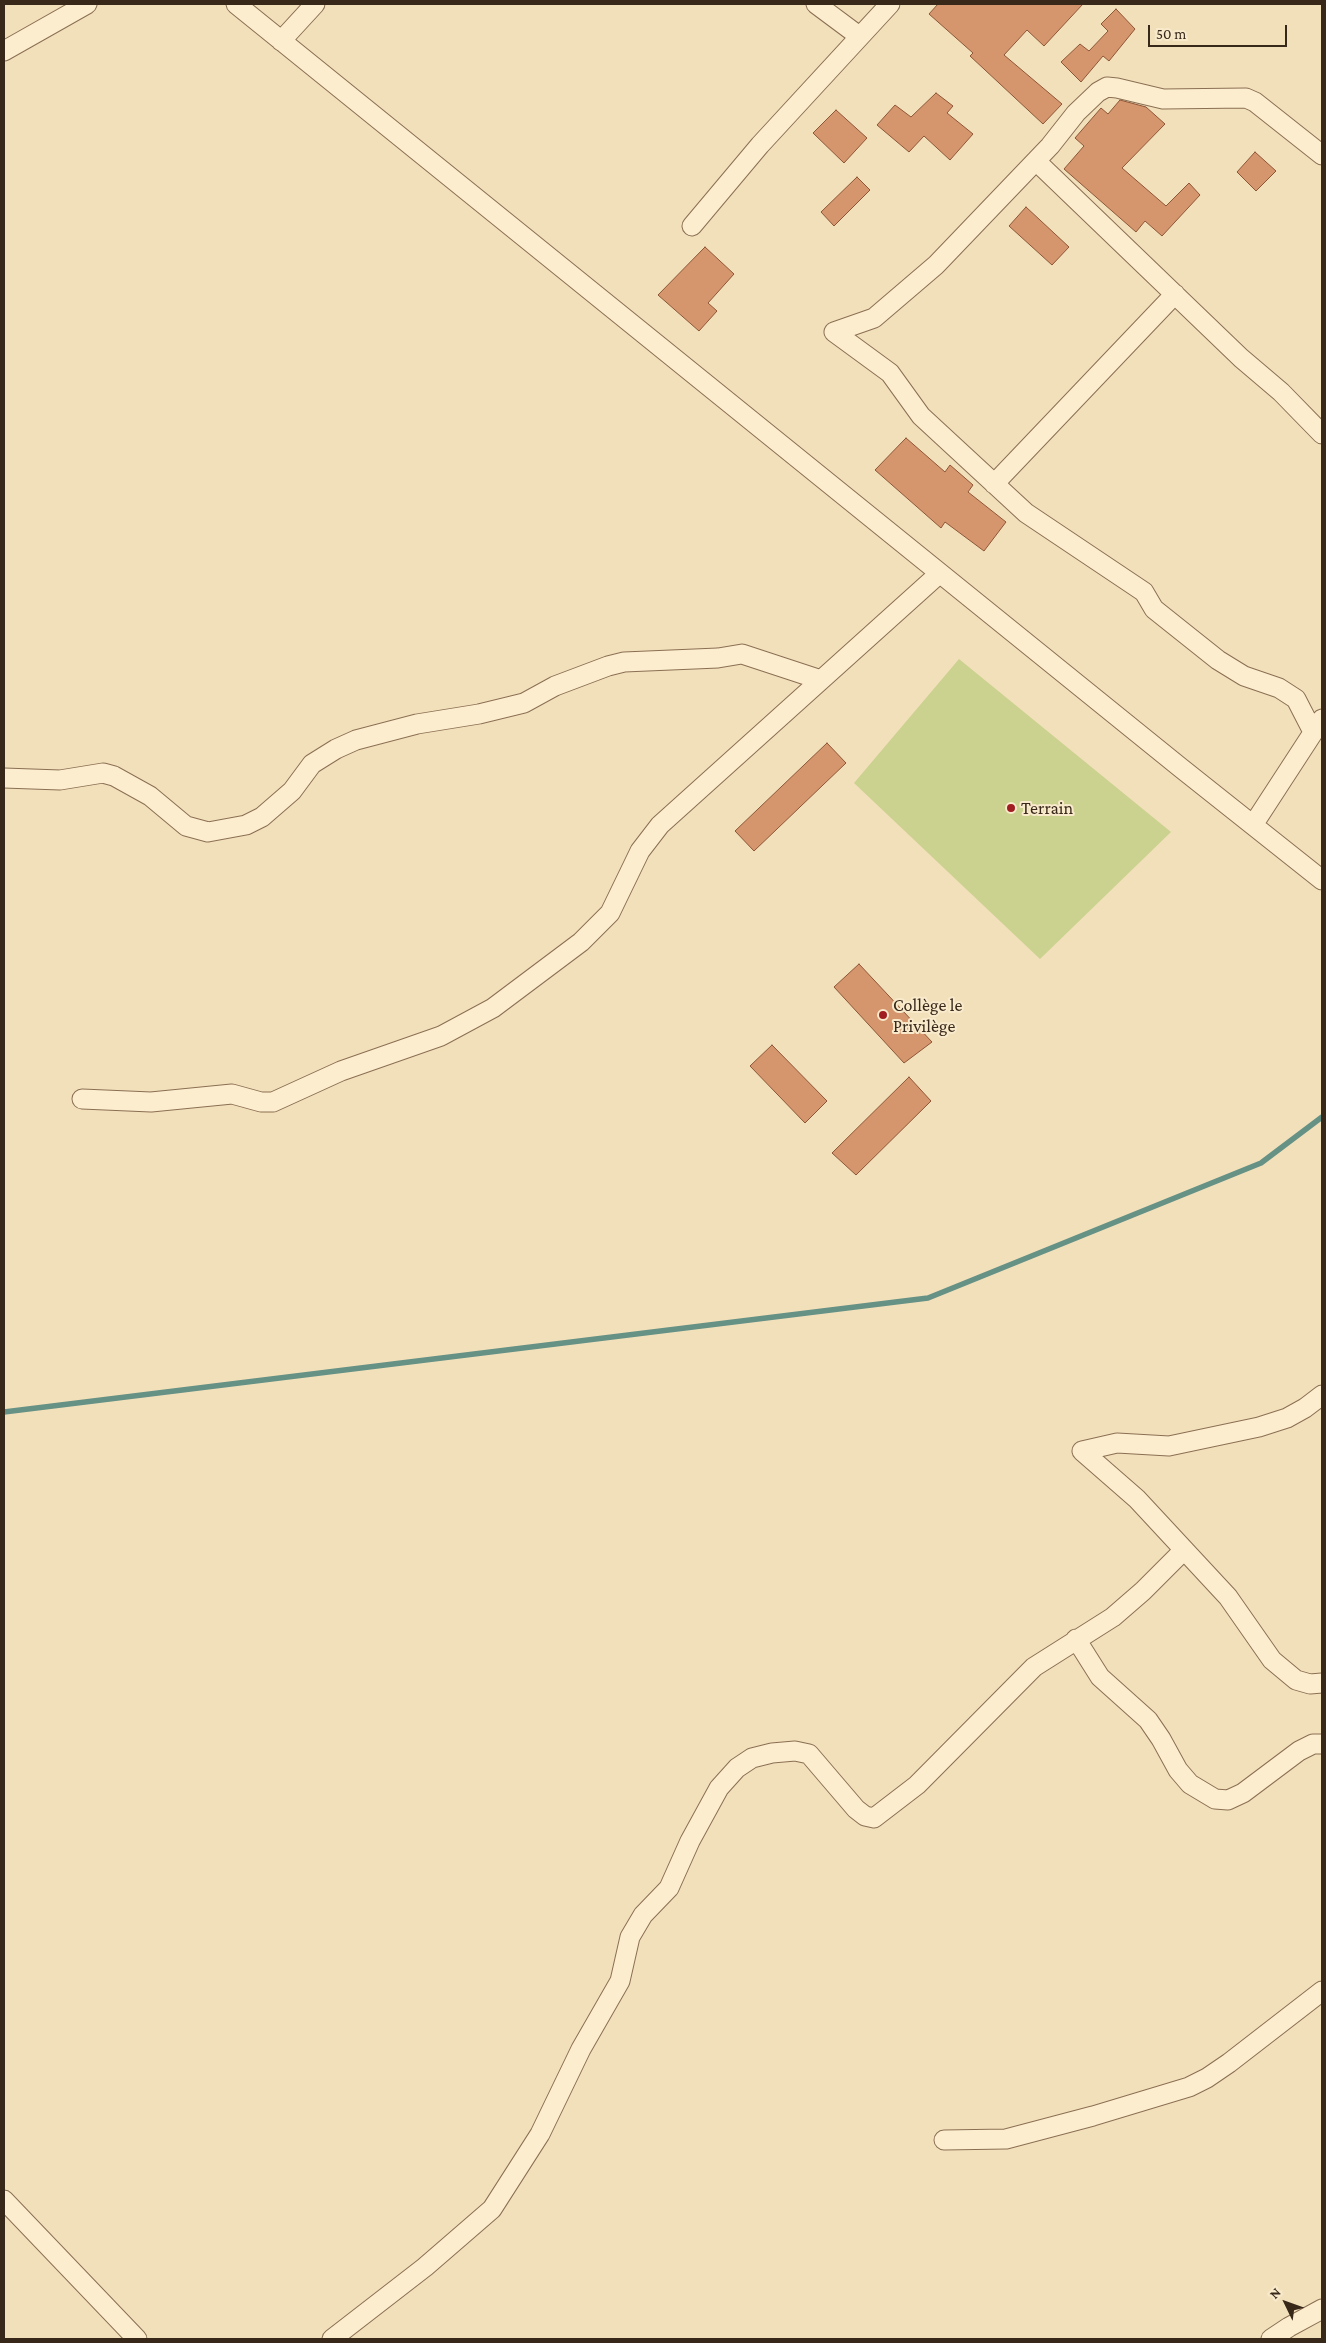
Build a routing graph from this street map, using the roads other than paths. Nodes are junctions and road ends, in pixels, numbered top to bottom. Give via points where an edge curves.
1 (87, 4) edge
2 (236, 4) edge
3 (315, 4) edge
4 (816, 4) edge
5 (890, 4) edge
6 (859, 36) junction
7 (281, 41) junction
8 (4, 51) edge
9 (1322, 155) edge
10 (1036, 161) junction
11 (692, 226) dead end
12 (1175, 294) junction
13 (1322, 434) edge
14 (994, 484) junction
15 (940, 573) junction
16 (821, 680) junction
17 (1318, 725) edge
18 (4, 778) edge
19 (1253, 825) junction
20 (1322, 880) edge
21 (82, 1099) dead end
22 (1322, 1395) edge
23 (1184, 1550) junction
24 (1076, 1640) junction
25 (1322, 1683) edge
26 (1322, 1744) edge
27 (1322, 1991) edge
28 (944, 2140) dead end
29 (4, 2200) edge
30 (1322, 2309) edge
31 (137, 2339) edge
32 (332, 2339) edge
33 (1271, 2339) edge

1 - 8 street
2 - 7 street
3 - 7 street
4 - 6 street
5 - 6 street
6 - 11 street
7 - 15 street
9 - 10 street via 1263,107 1246,98 1163,99 1106,87 1083,106
10 - 12 street
10 - 14 street via 936,265 874,318 834,332 890,373 921,416
12 - 13 street
12 - 14 street
14 - 17 street via 1040,524 1144,592 1154,609 1218,660 1244,676 1279,688 1296,699
15 - 16 street
15 - 19 street
16 - 18 street via 742,654 624,662 555,686 524,703 417,724 356,740 312,764 292,792 262,818 246,825 208,832 186,826 150,796 103,773 60,780
16 - 21 street via 660,825 640,851 610,913 566,954 493,1008 441,1036 341,1071 273,1102 232,1094 151,1102
17 - 19 street
19 - 20 street
22 - 23 street via 1287,1418 1250,1429 1169,1446 1117,1443 1082,1450 1137,1499
23 - 24 street via 1113,1617
23 - 25 street via 1228,1597 1272,1660 1296,1680
24 - 26 street via 1100,1677 1148,1720 1190,1784 1215,1799 1228,1800 1243,1793 1299,1751 1313,1744
24 - 32 street via 1034,1667 917,1785 874,1818 856,1809 809,1754 795,1751 772,1753 752,1758 737,1768 719,1788 669,1888 643,1915 630,1937 620,1981 581,2049 540,2134 492,2209 425,2267
27 - 28 street via 1229,2063 1189,2087 1006,2139
29 - 31 street
30 - 33 street

